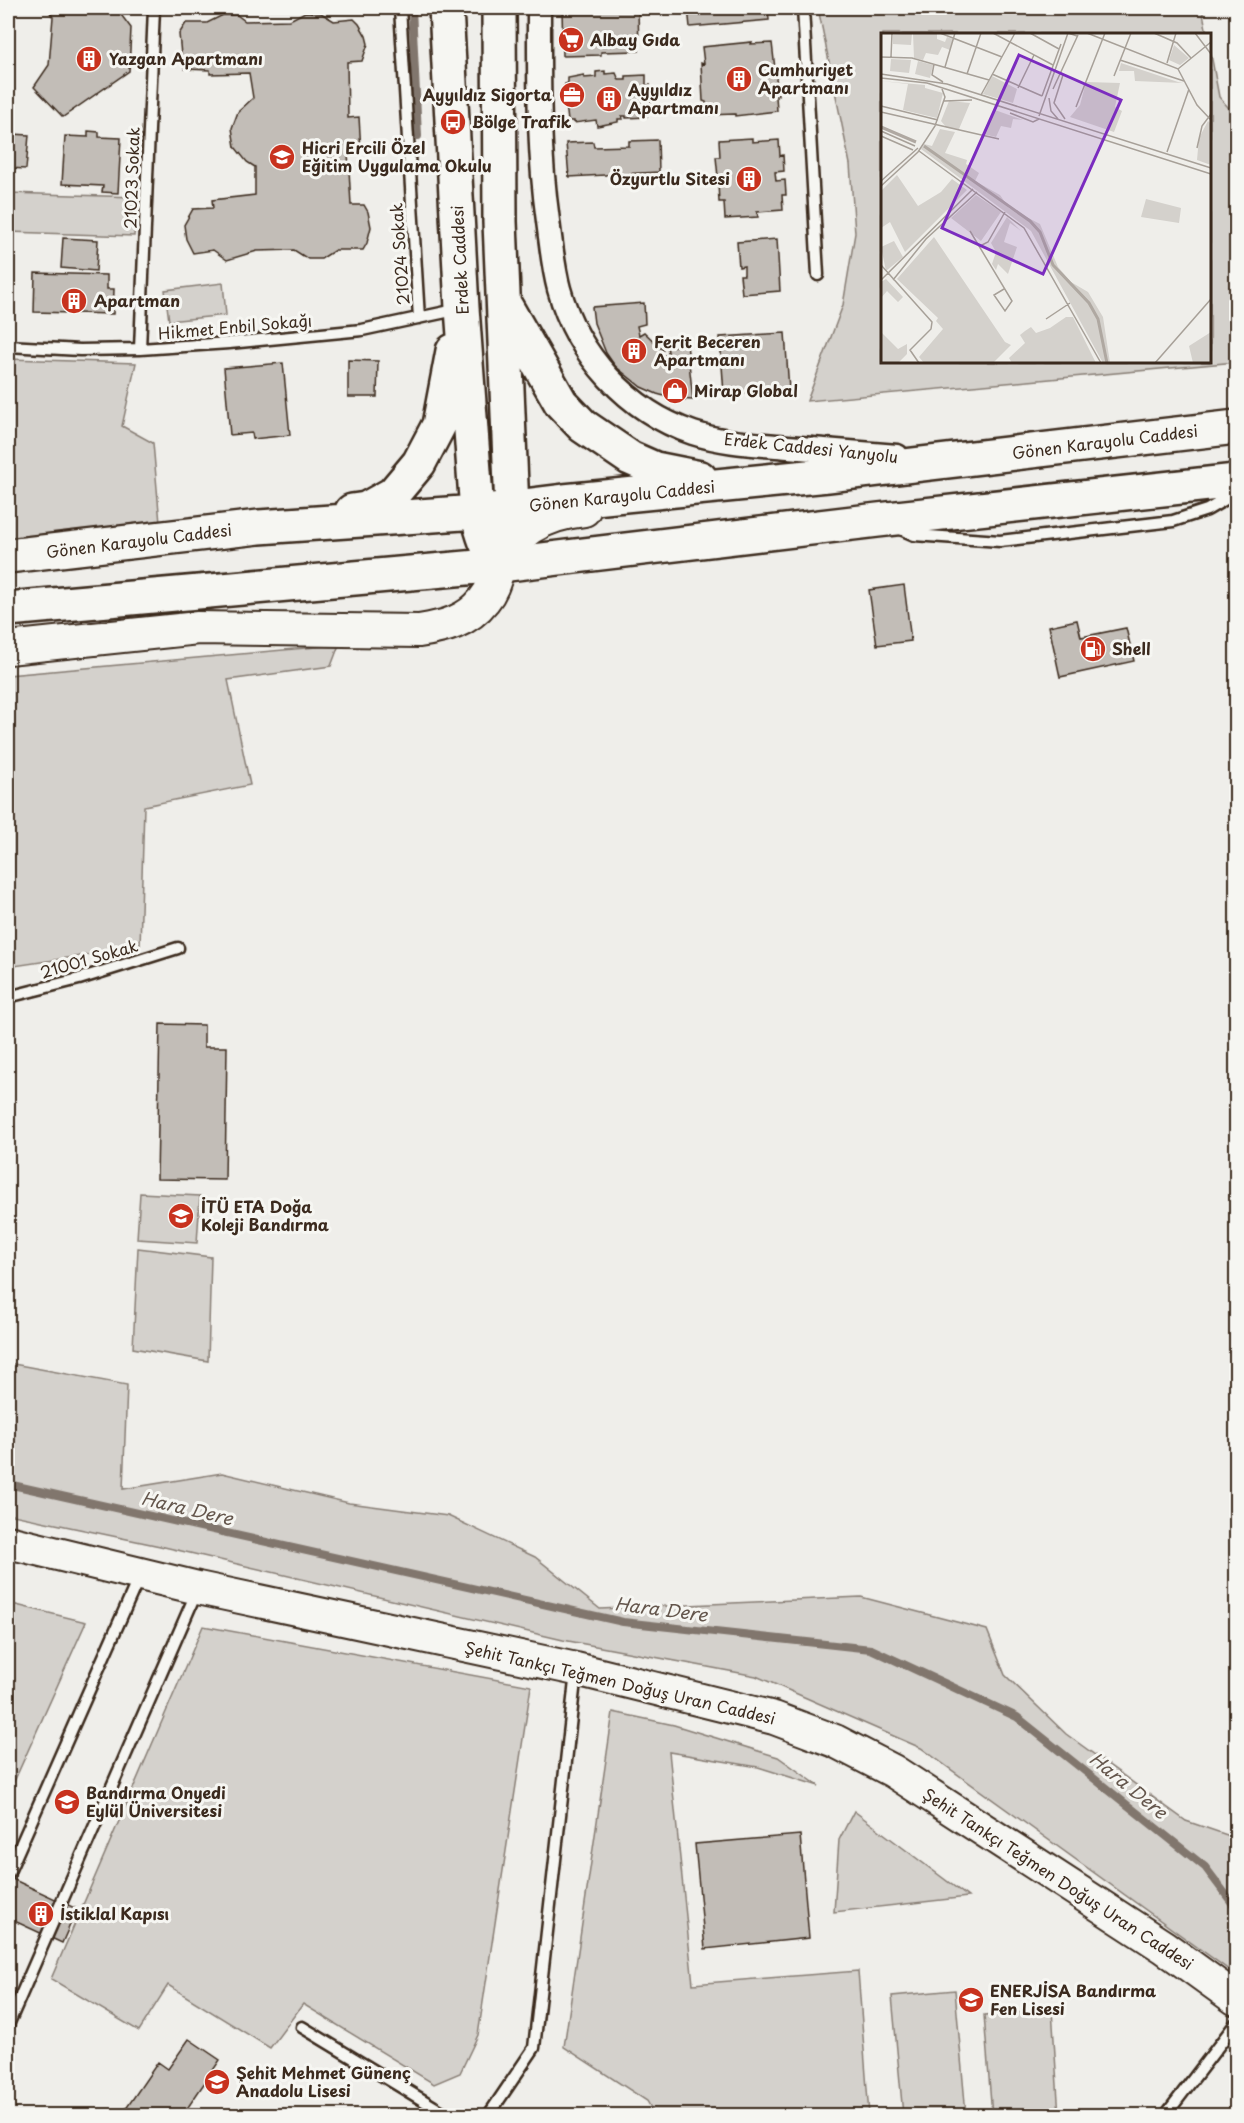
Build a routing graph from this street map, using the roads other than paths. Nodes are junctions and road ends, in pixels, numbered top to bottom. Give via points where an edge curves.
1 (154, 8) edge
2 (400, 8) edge
3 (446, 8) edge
4 (499, 8) edge
5 (539, 8) edge
6 (803, 8) edge
7 (818, 275) dead end
8 (504, 303) junction
9 (462, 308) junction
10 (419, 318) junction
11 (8, 346) edge
12 (140, 349) junction
13 (1236, 427) edge
14 (949, 461) junction
15 (828, 476) junction
16 (1236, 481) edge
17 (759, 482) junction
18 (1236, 493) edge
19 (512, 509) junction
20 (477, 512) junction
21 (878, 520) junction
22 (258, 527) junction
23 (8, 556) edge
24 (500, 565) junction
25 (8, 609) edge
26 (8, 648) edge
27 (178, 948) dead end
28 (8, 997) edge
29 (8, 1542) edge
30 (140, 1574) junction
31 (198, 1588) junction
32 (576, 1669) junction
33 (8, 1874) edge
34 (1236, 1999) edge
35 (1236, 2024) edge
36 (8, 2025) edge
37 (302, 2027) dead end
38 (449, 2115) edge
39 (488, 2115) edge
40 (1165, 2115) edge

1 - 12 lane, 21023 Sokak
2 - 10 lane, 21024 Sokak
3 - 9 highway, Erdek Caddesi
4 - 8 highway
5 - 14 street, Erdek Caddesi Yanyolu via 542,175 559,288 578,337 610,380 656,415 717,439
6 - 7 lane
8 - 17 highway via 561,403 583,426 630,458 655,469
8 - 19 highway
9 - 10 lane, Hikmet Enbil Sokağı
9 - 20 highway, Erdek Caddesi
9 - 22 highway via 439,425 419,463 393,494 366,509
10 - 12 lane, Hikmet Enbil Sokağı via 338,333
11 - 12 lane, Hikmet Enbil Sokağı
13 - 14 highway, Gönen Karayolu Caddesi
14 - 15 highway, Gönen Karayolu Caddesi
15 - 17 highway, Gönen Karayolu Caddesi
15 - 24 street via 560,514 531,526 516,539
16 - 21 highway
17 - 19 highway, Gönen Karayolu Caddesi
18 - 21 lane via 1207,510 1173,521 1000,541 914,535
19 - 20 highway, Gönen Karayolu Caddesi
19 - 24 highway via 507,552
20 - 22 highway, Gönen Karayolu Caddesi
20 - 24 highway, Erdek Caddesi via 485,541
21 - 24 highway
22 - 23 highway, Gönen Karayolu Caddesi
24 - 25 highway
24 - 26 street via 494,586 483,602 447,627 419,631 198,628
27 - 28 lane, 21001 Sokak
29 - 30 street, Şehit Tankçı Teğmen Doğuş Uran Caddesi
30 - 31 street, Şehit Tankçı Teğmen Doğuş Uran Caddesi
30 - 33 lane
31 - 32 street, Şehit Tankçı Teğmen Doğuş Uran Caddesi
31 - 36 lane
32 - 34 street, Şehit Tankçı Teğmen Doğuş Uran Caddesi via 774,1718 835,1741 892,1771 1164,1947
32 - 39 lane via 534,2048
35 - 40 lane
37 - 38 lane

